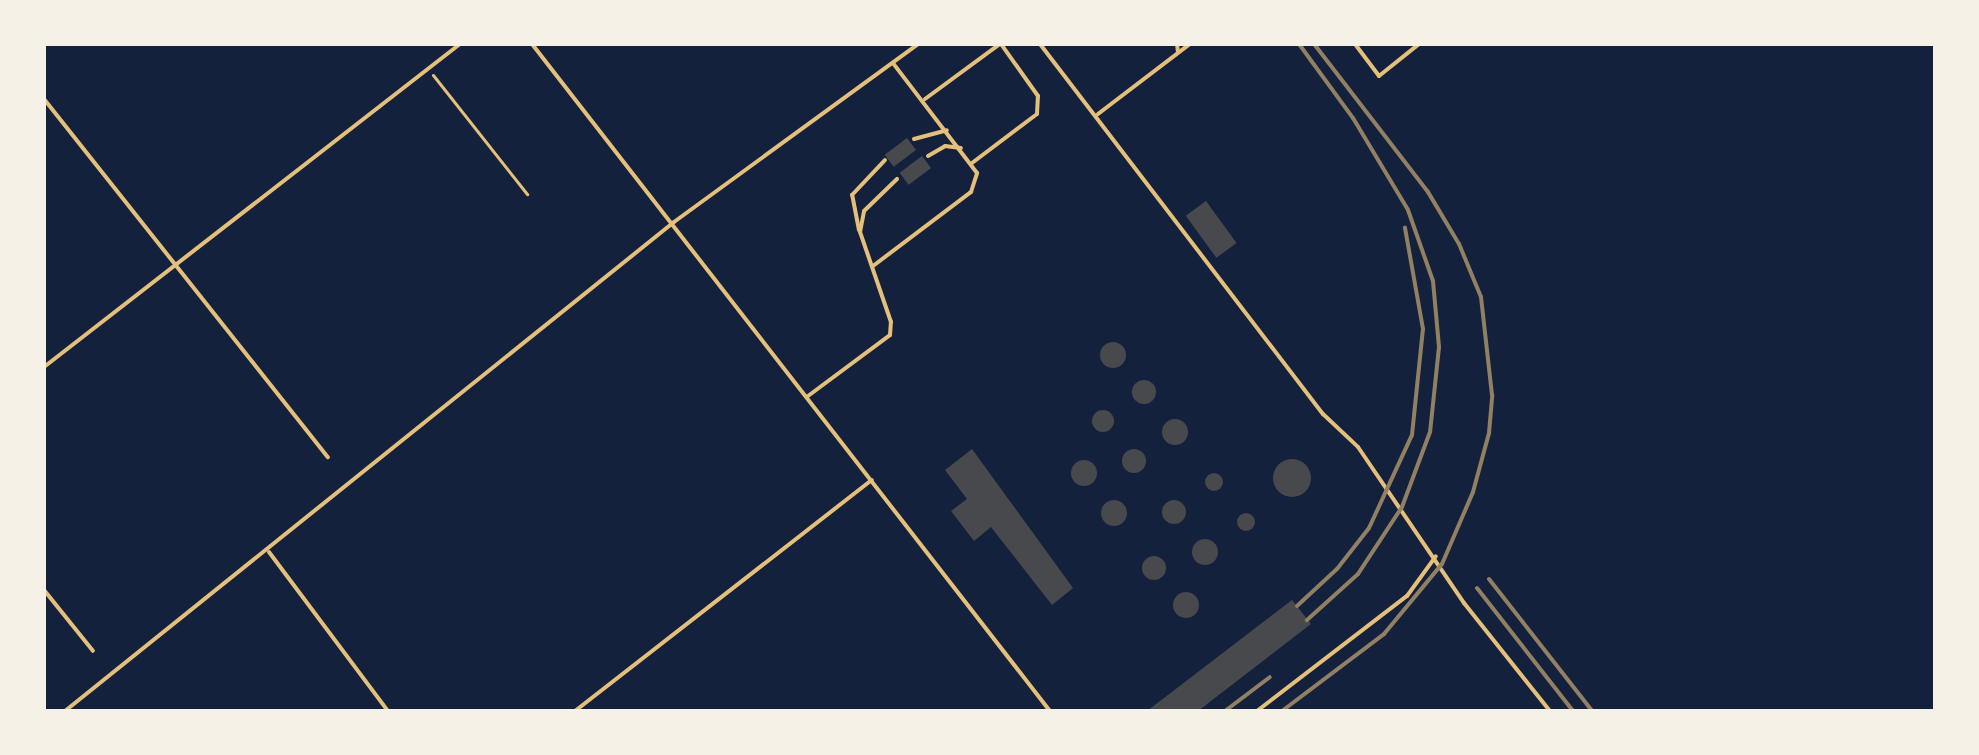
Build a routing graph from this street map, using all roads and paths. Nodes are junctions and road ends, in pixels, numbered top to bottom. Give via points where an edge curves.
1 (460, 44) edge
2 (532, 44) edge
3 (918, 44) edge
4 (1000, 44) edge
5 (1040, 44) edge
6 (1177, 44) edge
7 (1190, 44) edge
8 (1355, 44) edge
9 (1419, 44) edge
10 (1178, 52) junction
11 (893, 63) junction
12 (428, 69) junction
13 (44, 99) edge
14 (924, 100) junction
15 (1098, 114) junction
16 (947, 130) junction
17 (914, 139) dead end
18 (961, 148) junction
19 (928, 156) dead end
20 (885, 160) dead end
21 (972, 163) junction
22 (897, 179) dead end
23 (527, 194) dead end
24 (674, 222) junction
25 (860, 232) junction
26 (178, 263) junction
27 (873, 266) junction
28 (44, 367) edge
29 (808, 396) junction
30 (328, 457) dead end
31 (872, 480) junction
32 (269, 552) junction
33 (1436, 556) junction
34 (44, 590) edge
35 (93, 651) dead end
36 (65, 711) edge
37 (388, 711) edge
38 (575, 711) edge
39 (1050, 711) edge
40 (1257, 711) edge
41 (1550, 711) edge

1 - 12 lane
2 - 24 lane
3 - 11 lane
4 - 14 lane
4 - 21 lane via 1032,84 1037,114
5 - 15 lane
6 - 10 lane
7 - 10 lane
8 - 9 lane via 1379,76
10 - 15 lane
11 - 14 lane
11 - 24 lane
12 - 23 path
12 - 26 lane
13 - 26 lane
14 - 16 lane
15 - 33 lane via 1323,414 1358,447
16 - 17 lane
16 - 18 lane
18 - 19 lane via 945,146
18 - 21 lane
20 - 25 lane via 852,195
21 - 27 lane via 977,173 971,192
22 - 25 lane via 864,211
24 - 29 lane
24 - 32 lane
25 - 27 lane
26 - 28 lane
26 - 30 lane
27 - 29 lane via 891,322 890,335
29 - 31 lane
31 - 38 lane
31 - 39 lane
32 - 36 lane
32 - 37 lane
33 - 40 lane via 1407,596
33 - 41 lane via 1464,603
34 - 35 lane

